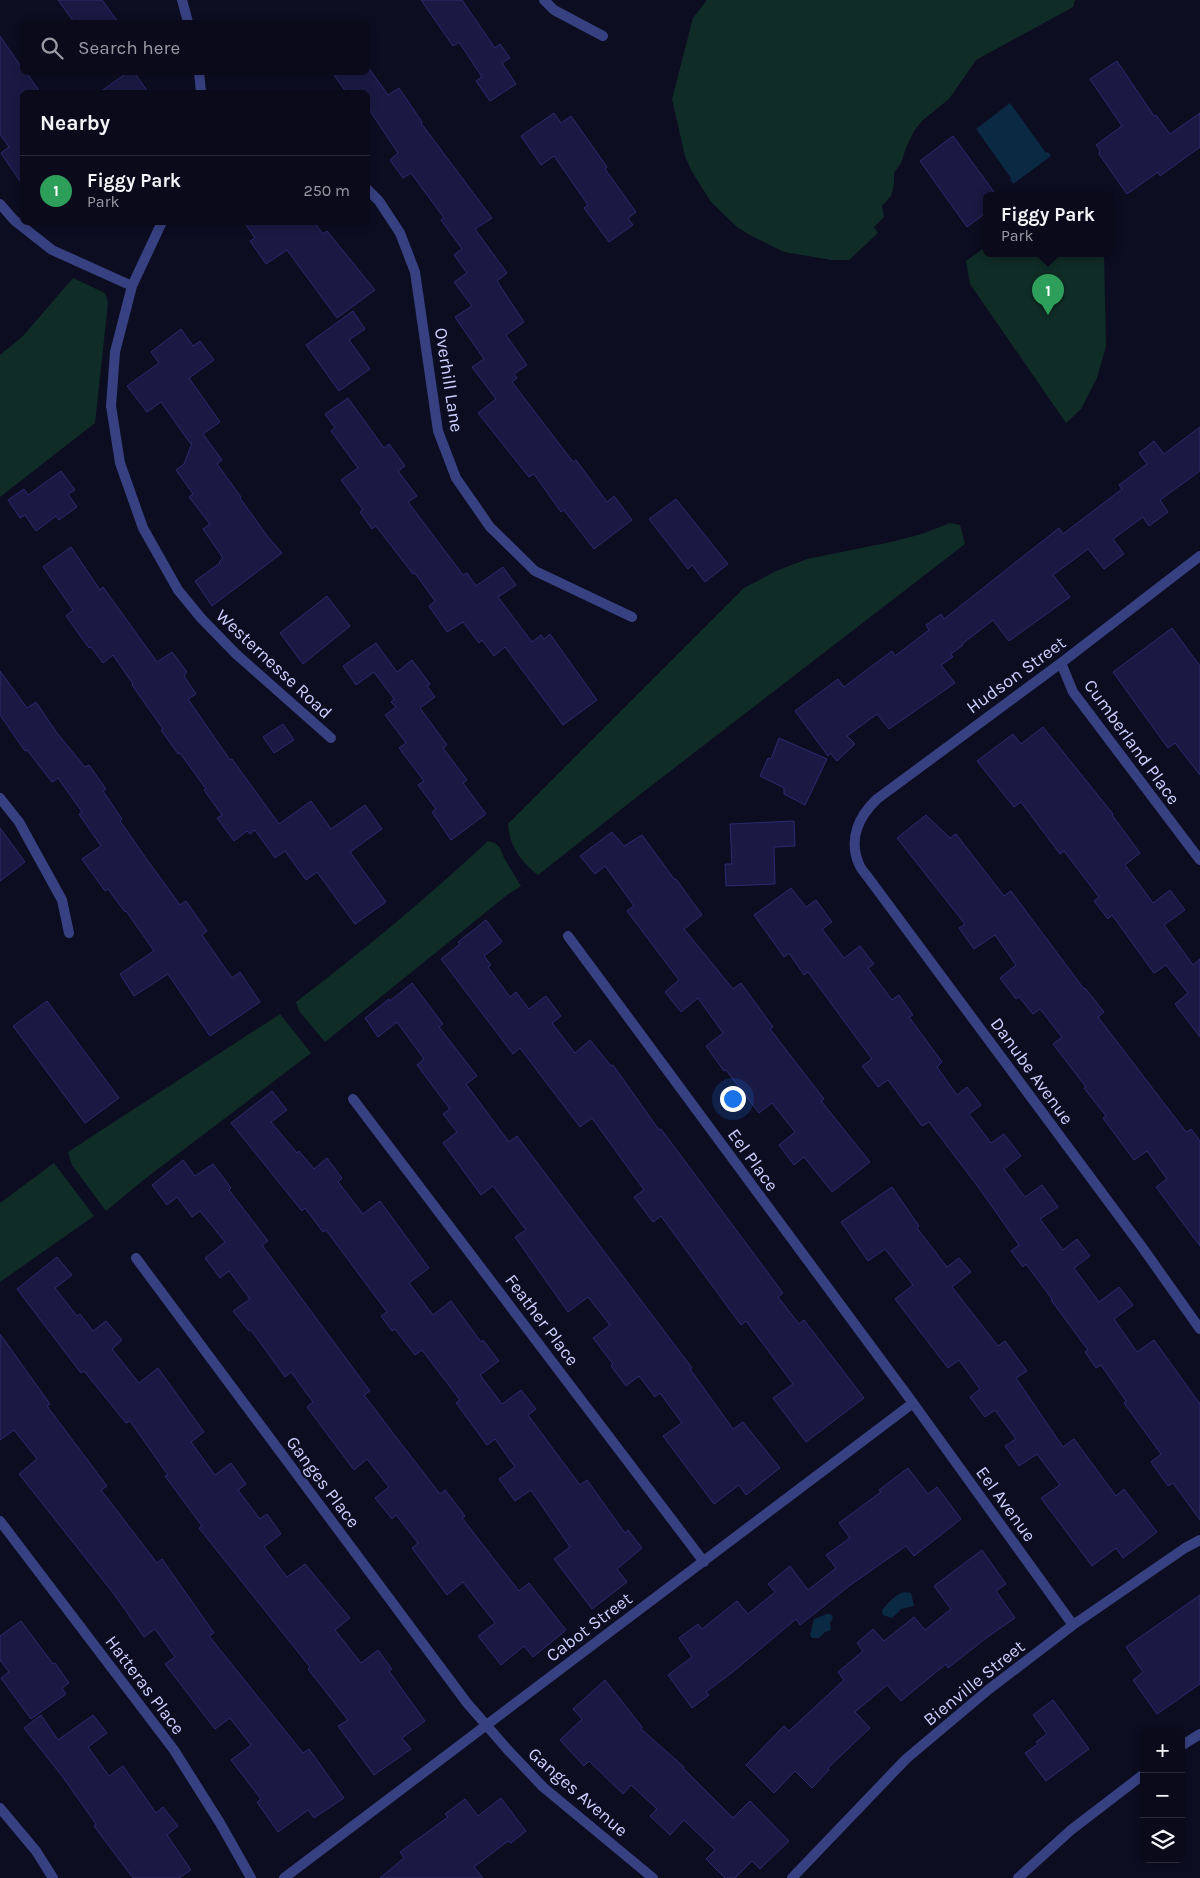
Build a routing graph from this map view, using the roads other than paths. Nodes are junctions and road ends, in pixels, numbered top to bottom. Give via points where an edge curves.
1 (182, 0) edge
2 (544, 0) edge
3 (187, 20) edge
4 (603, 36) dead end
5 (199, 75) edge
6 (201, 90) edge
7 (370, 192) edge
8 (0, 204) edge
9 (20, 225) edge
10 (20, 225) edge
11 (161, 225) edge
12 (132, 286) junction
13 (1200, 556) edge
14 (632, 617) dead end
15 (1060, 663) junction
16 (331, 738) dead end
17 (0, 798) edge
18 (857, 826) joint
19 (1200, 860) edge
20 (69, 933) dead end
21 (568, 936) dead end
22 (353, 1099) dead end
23 (136, 1258) dead end
24 (1200, 1329) edge
25 (913, 1403) junction
26 (0, 1520) edge
27 (1200, 1540) edge
28 (704, 1562) junction
29 (1073, 1625) junction
30 (485, 1725) junction
31 (1200, 1734) edge
32 (1185, 1743) edge
33 (1140, 1777) edge
34 (0, 1808) edge
35 (53, 1878) edge
36 (251, 1878) edge
37 (284, 1878) edge
38 (654, 1878) edge
39 (792, 1878) edge
40 (1018, 1878) edge

1 - 3 street
2 - 4 street via 554,10
5 - 6 street
7 - 14 street, Overhill Lane via 400,233 415,272 438,431 456,478 490,527 535,571
8 - 10 street
9 - 12 street via 52,250
11 - 12 street, Westernesse Road
12 - 16 street, Westernesse Road via 115,352 111,406 120,463 143,528 178,590 201,618 236,654
13 - 15 street, Hudson Street
15 - 18 street, Hudson Street via 877,799 866,809
15 - 19 street, Cumberland Place via 1073,692
17 - 20 street via 19,822 62,900
18 - 24 street, Danube Avenue via 855,849 859,864
21 - 25 street, Eel Place
22 - 28 street, Feather Place
23 - 30 street, Ganges Place
25 - 28 street, Cabot Street
25 - 29 street, Eel Avenue
26 - 36 street, Hatteras Place via 174,1750
27 - 29 street, Bienville Street
28 - 30 street, Cabot Street
29 - 39 street, Bienville Street via 906,1759
30 - 37 street, Cabot Street
30 - 38 street, Ganges Avenue via 543,1787
31 - 32 street
33 - 40 street via 1070,1830
34 - 35 street via 36,1851

